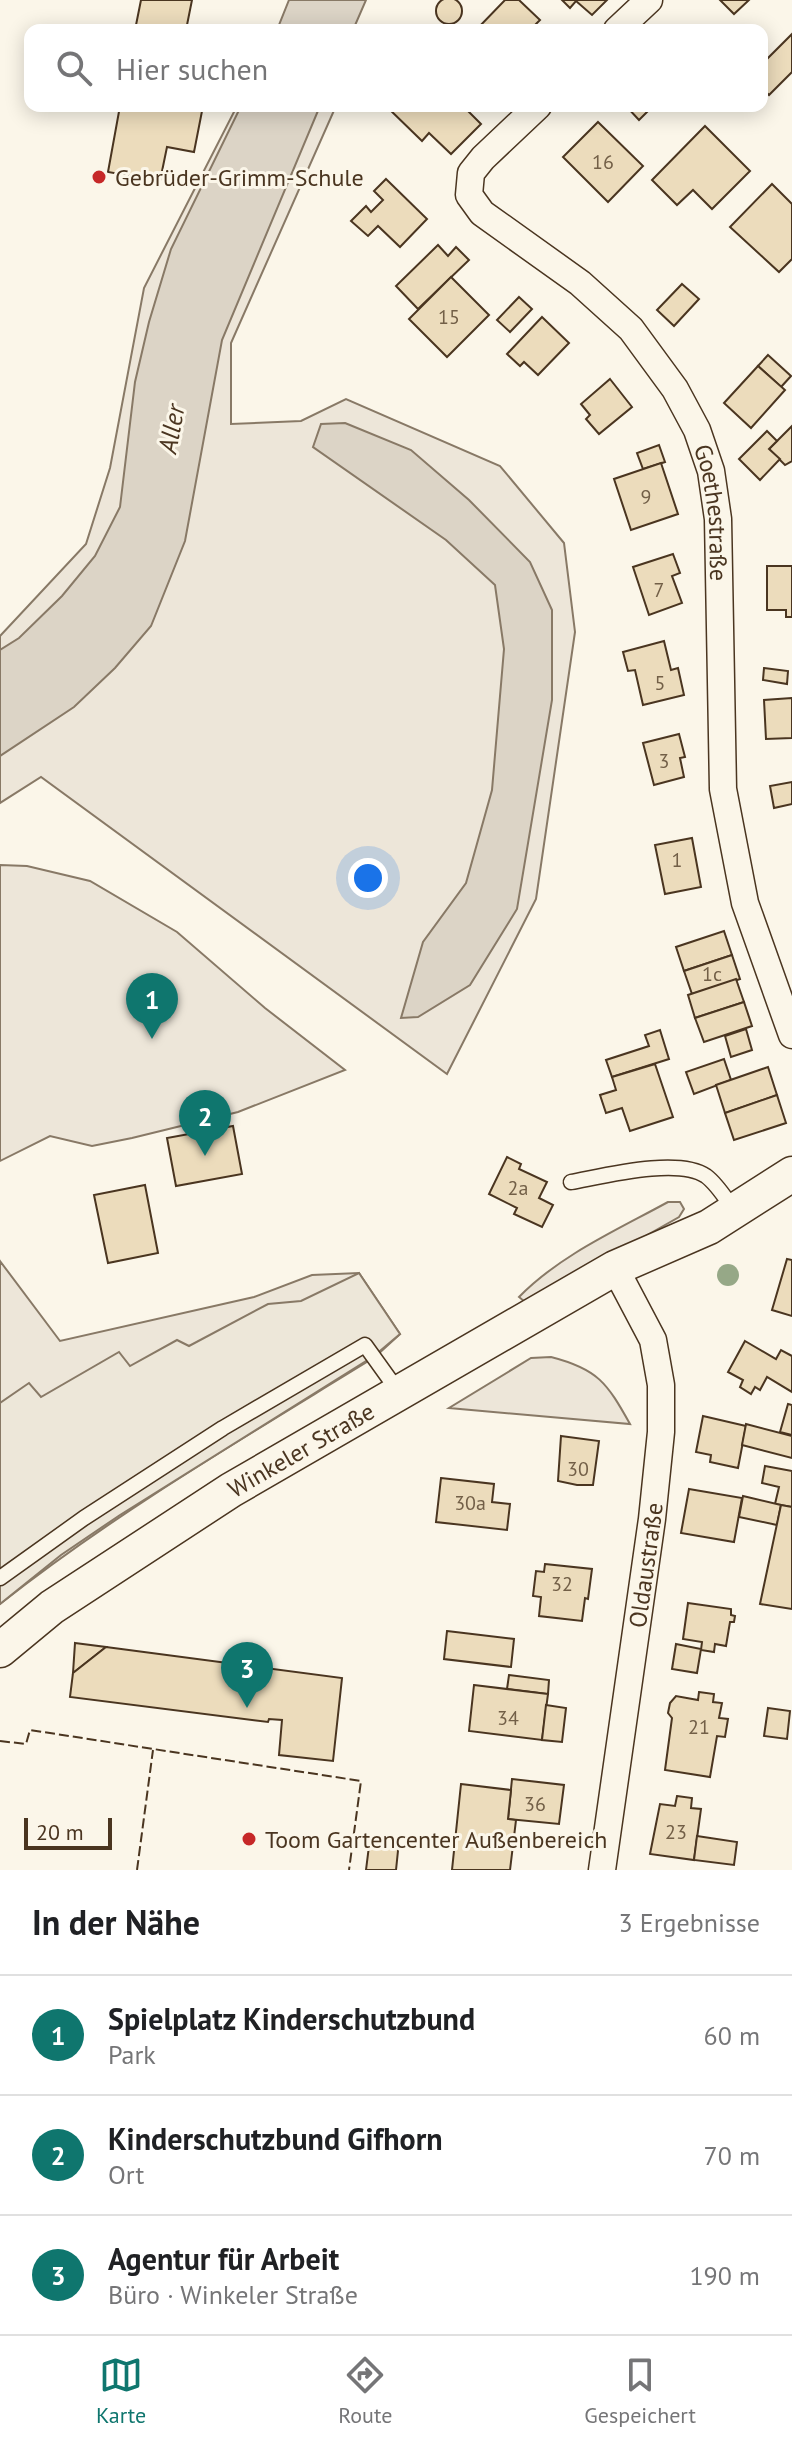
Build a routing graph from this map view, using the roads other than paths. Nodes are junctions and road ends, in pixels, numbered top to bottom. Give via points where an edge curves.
1 (649, 0) edge
2 (623, 24) edge
3 (532, 112) edge
4 (792, 1035) edge
5 (792, 1168) edge
6 (792, 1174) edge
7 (571, 1182) dead end
8 (729, 1203) junction
9 (615, 1268) junction
10 (398, 1391) junction
11 (0, 1578) edge
12 (0, 1650) edge
13 (602, 1870) edge

1 - 2 street
3 - 4 street, Goethestraße via 471,173 469,195 482,213 580,283 631,329 675,389 697,430 711,471 718,519 723,789 745,903
5 - 8 street
6 - 8 street
7 - 8 lane via 631,1170 683,1168 706,1176
8 - 9 street via 709,1227
9 - 10 street, Winkeler Straße
9 - 13 street, Oldaustraße via 653,1340 661,1385 661,1432
10 - 11 lane via 365,1345 187,1451
10 - 12 street, Winkeler Straße via 125,1557

